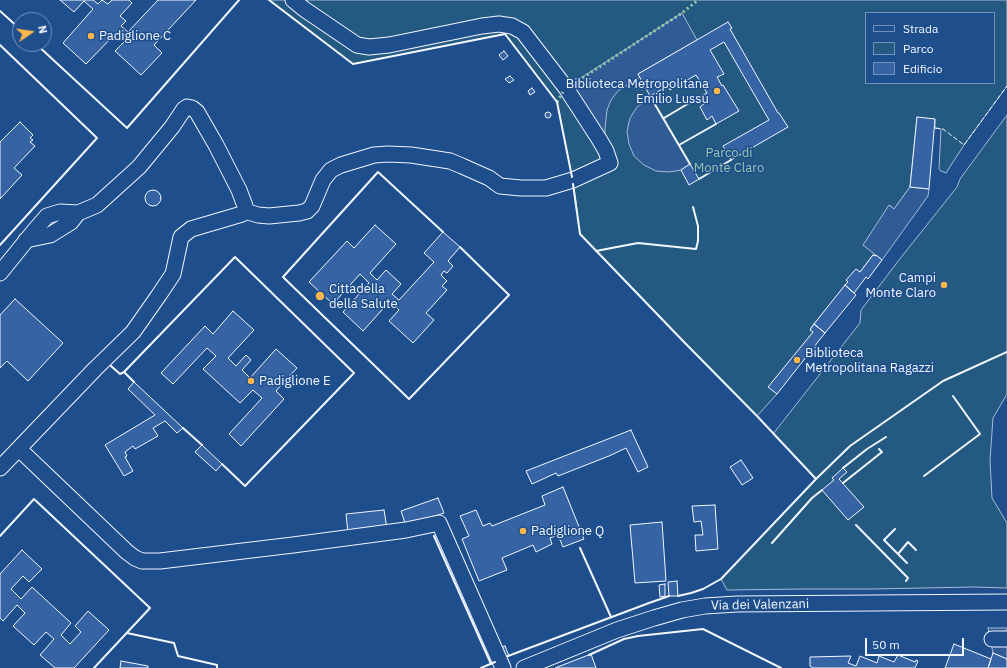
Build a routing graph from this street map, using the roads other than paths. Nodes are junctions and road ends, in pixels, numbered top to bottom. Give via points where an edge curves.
1 (293, 0) edge
2 (245, 211) junction
3 (0, 273) edge
4 (18, 449) junction
5 (0, 468) edge
6 (1007, 602) edge
7 (992, 639) dead end
8 (1007, 639) edge
9 (503, 668) edge
10 (524, 668) edge

1 - 2 street via 357,45 369,47 482,26 512,26 523,32 566,88 599,139 610,163 573,180 546,188 521,188 500,186 489,178 450,162 411,155 374,155 331,170 307,211 269,216
2 - 3 street via 239,190 216,145 197,112 187,107 139,168 97,205 78,213 60,212 47,216
2 - 4 street via 238,216 191,229 181,237 173,274 133,332
4 - 5 street
4 - 9 street via 127,552 142,561 293,545 406,530 439,523
6 - 10 street, Via dei Valenzani via 705,606 682,610 617,630
7 - 8 street

